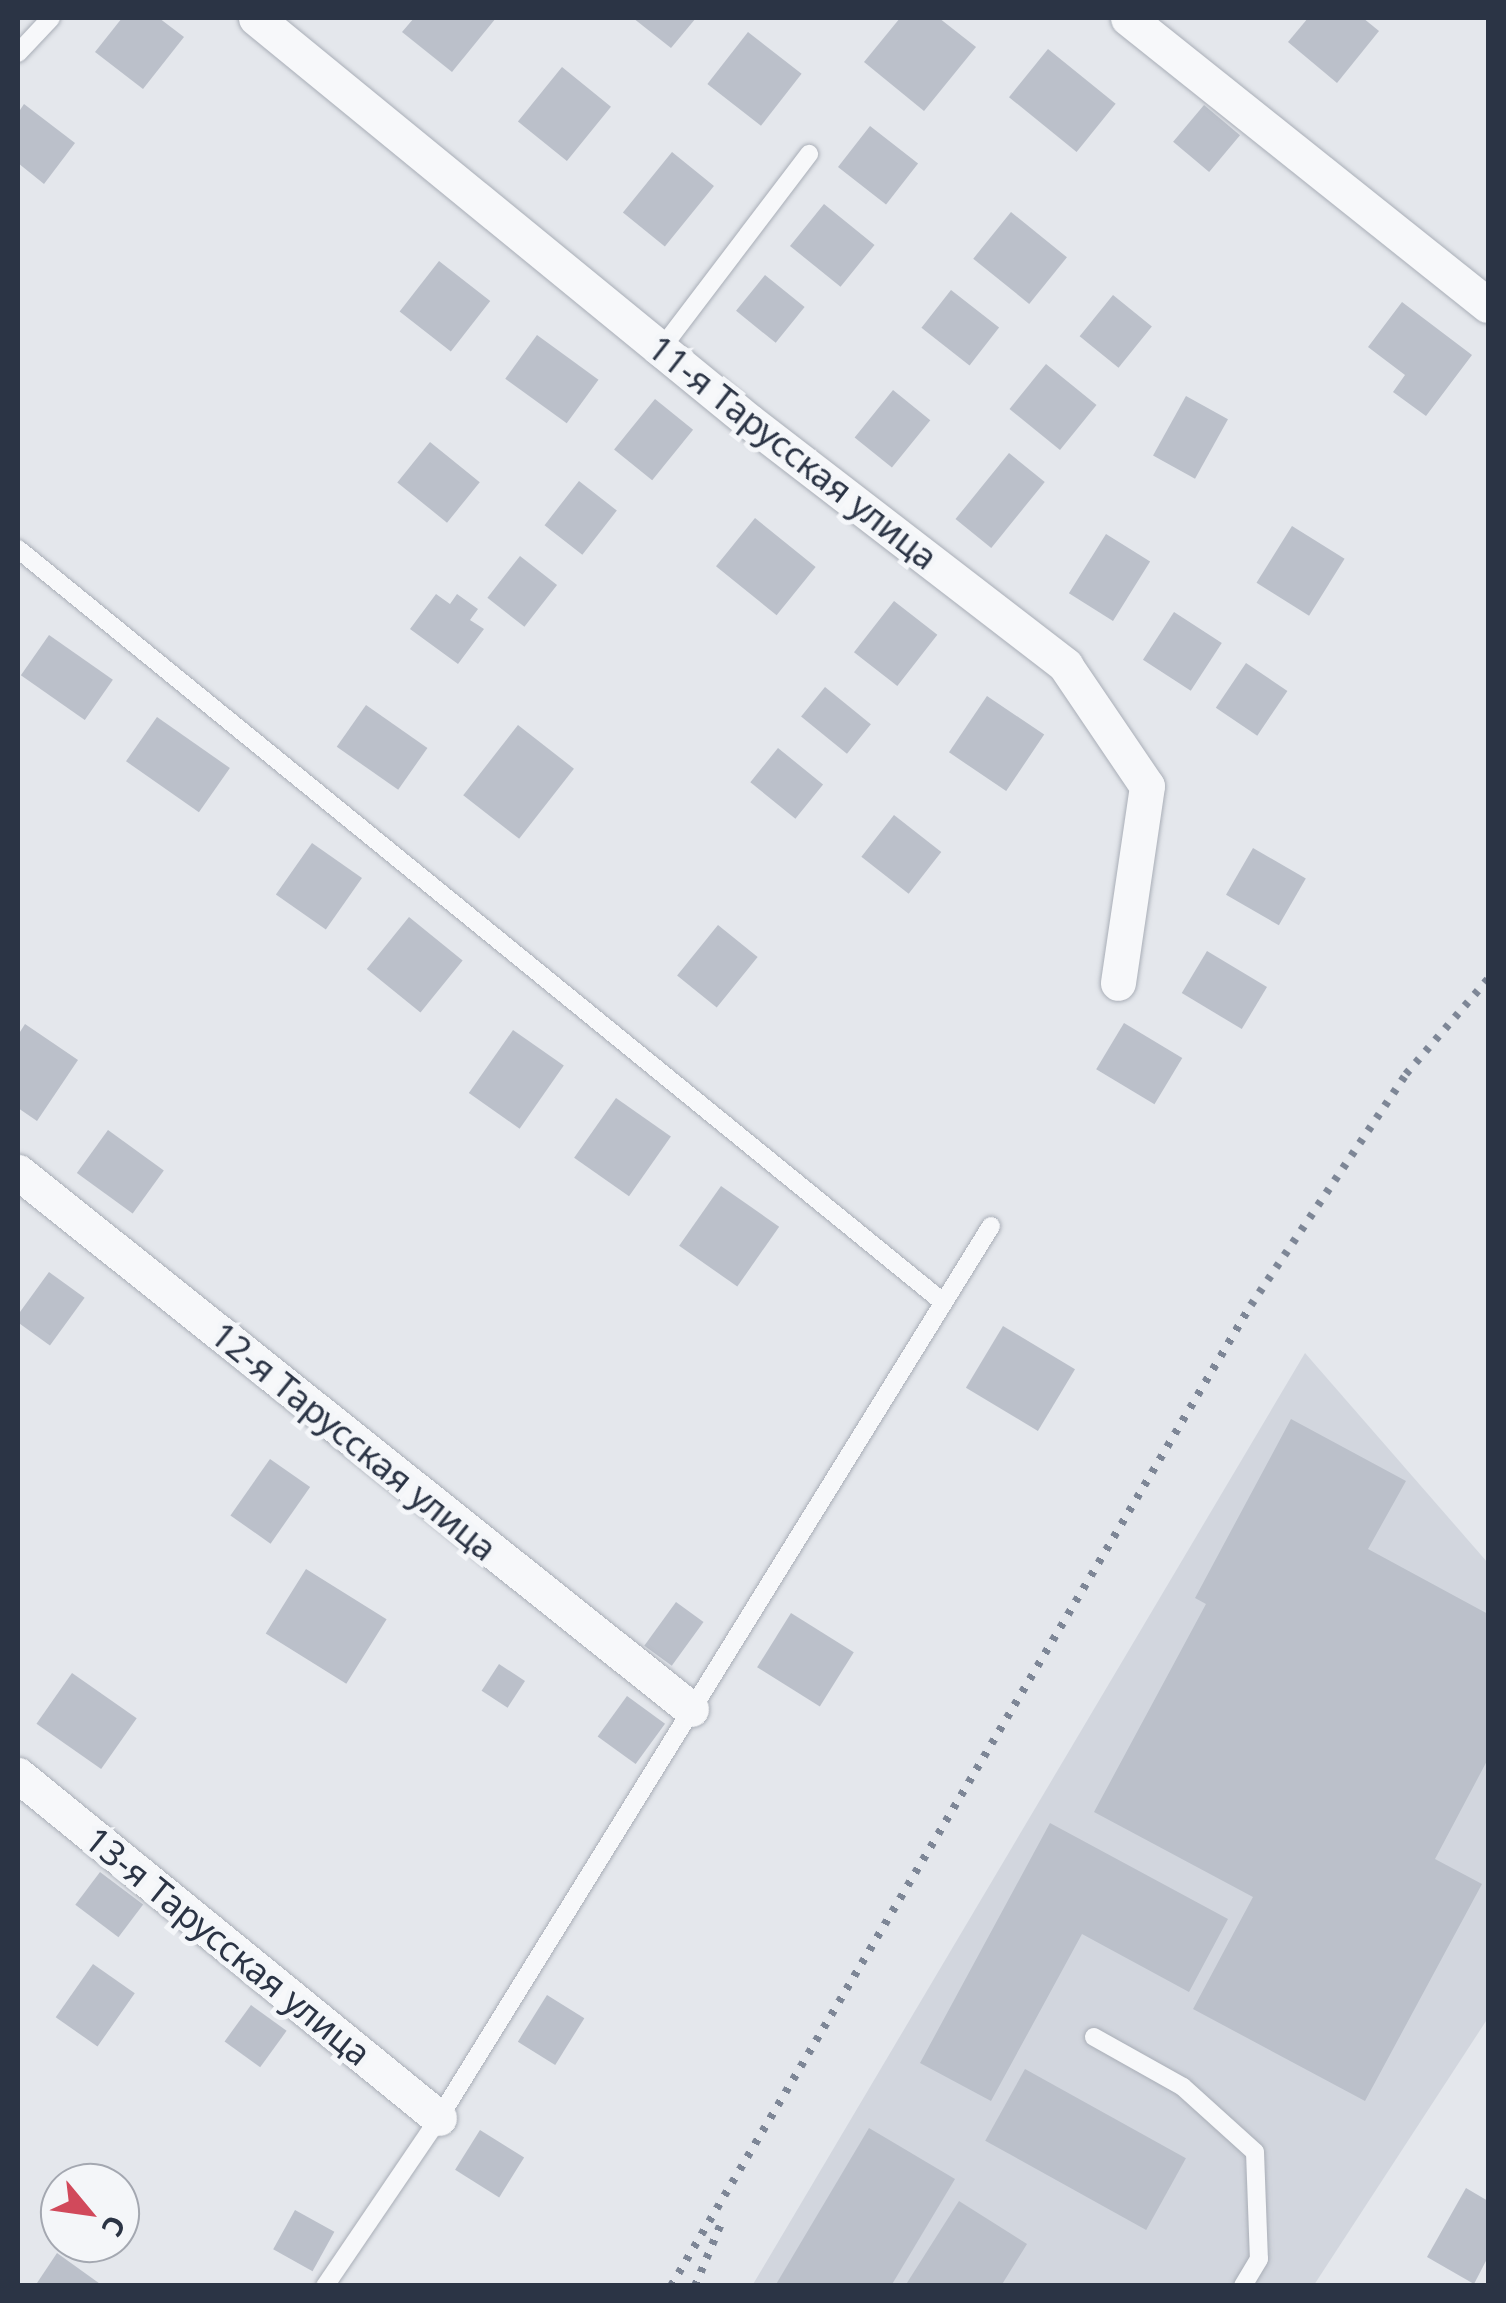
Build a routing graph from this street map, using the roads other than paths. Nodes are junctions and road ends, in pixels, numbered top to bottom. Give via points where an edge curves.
1 (51, 18) edge
2 (256, 18) edge
3 (1128, 18) edge
4 (18, 52) edge
5 (809, 154) dead end
6 (1488, 305) edge
7 (661, 348) junction
8 (18, 549) edge
9 (1118, 983) dead end
10 (18, 1172) edge
11 (991, 1226) dead end
12 (943, 1302) junction
13 (692, 1710) junction
14 (18, 1775) edge
15 (1094, 2037) dead end
16 (439, 2118) junction
17 (325, 2286) edge
18 (1243, 2286) edge

1 - 4 lane
2 - 7 street, 11-я Тарусская улица
3 - 6 street
5 - 7 lane
7 - 9 street, 11-я Тарусская улица via 1065,665 1147,786
8 - 12 lane
10 - 13 street, 12-я Тарусская улица
11 - 12 lane
12 - 13 lane
13 - 16 lane
14 - 16 street, 13-я Тарусская улица
15 - 18 lane via 1183,2088 1255,2152 1259,2259
16 - 17 lane

